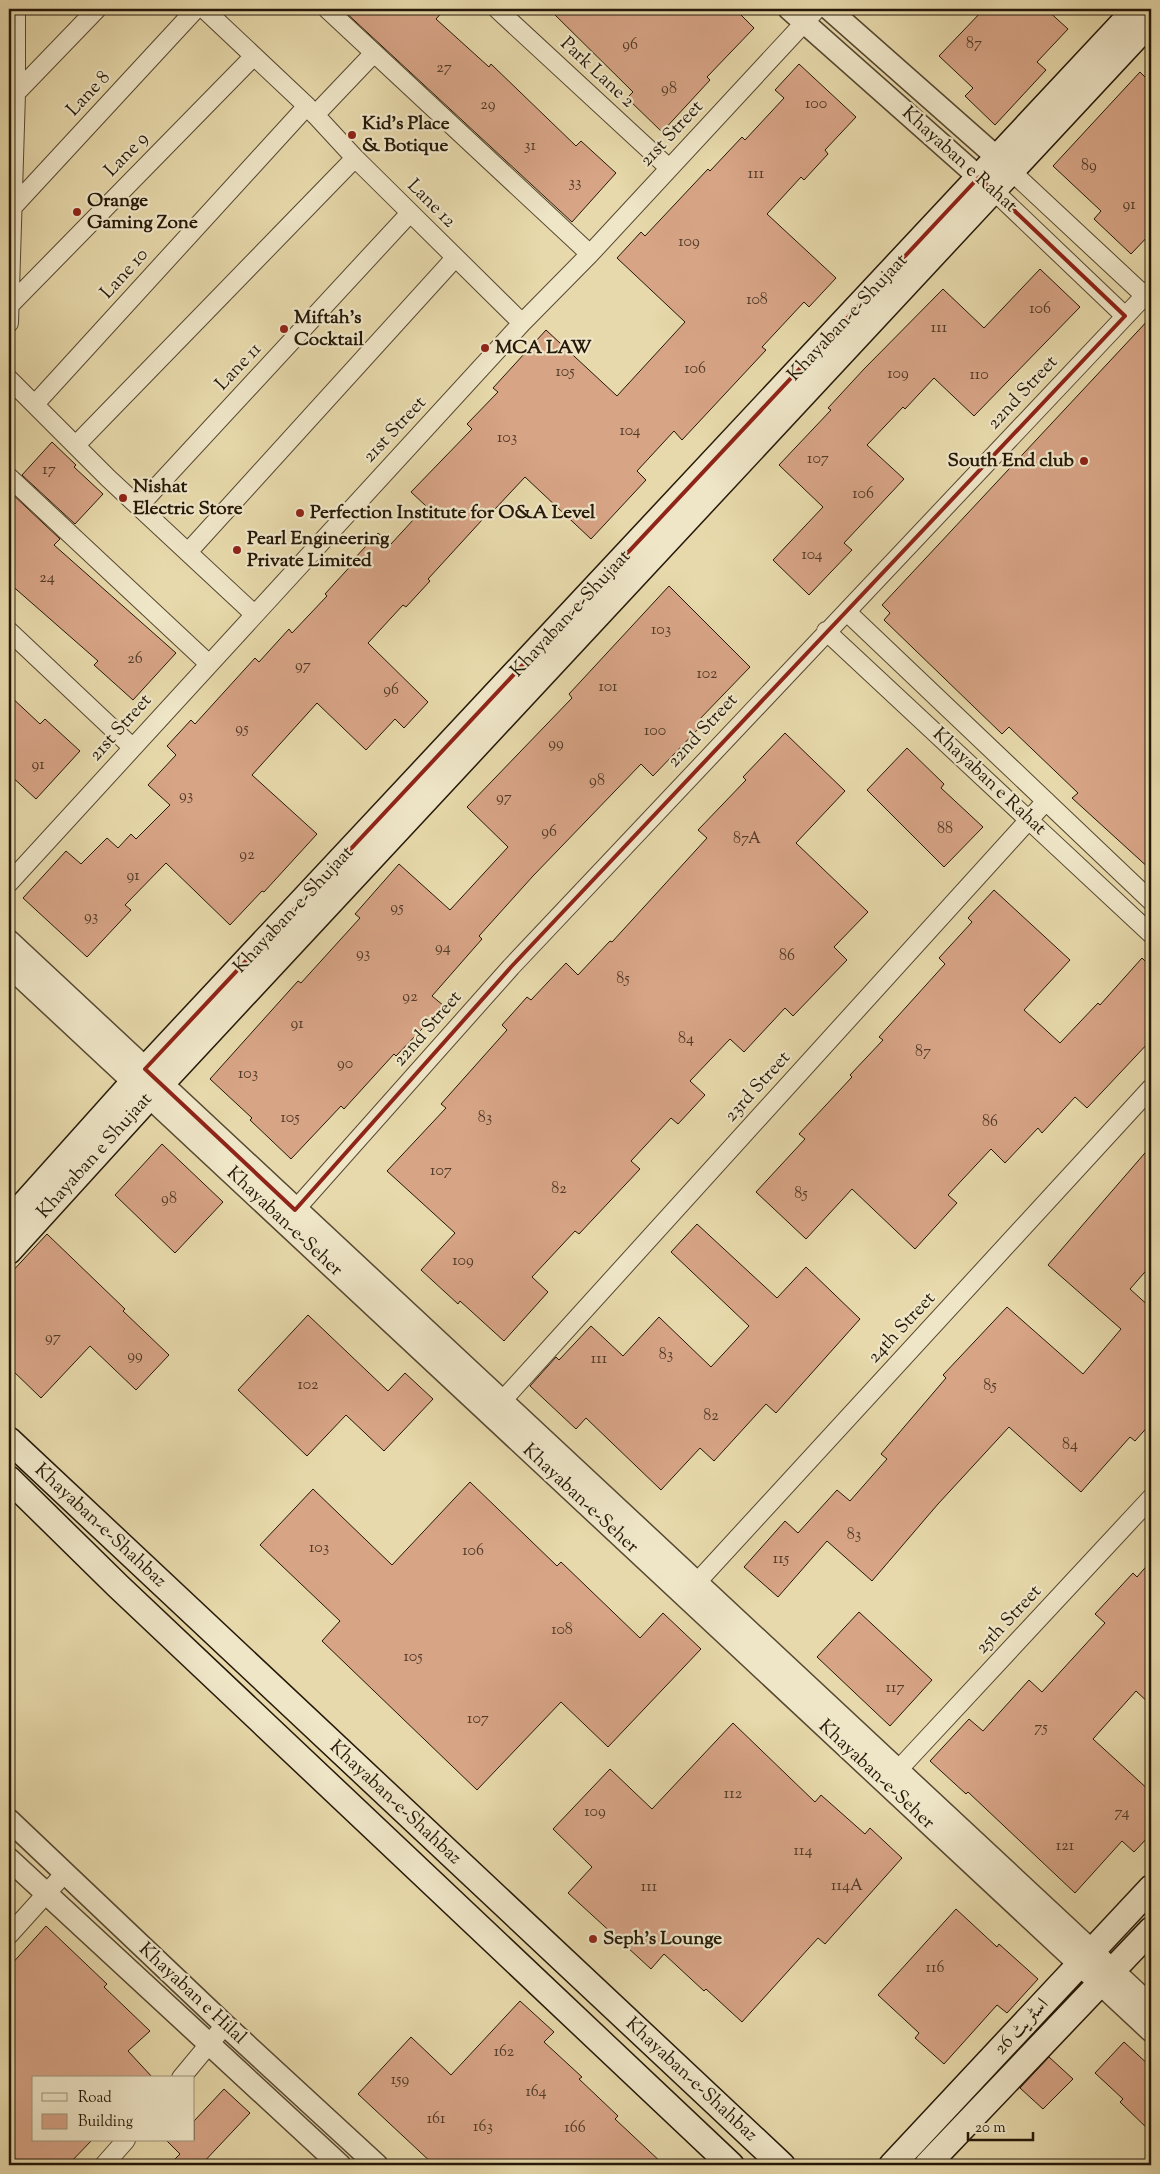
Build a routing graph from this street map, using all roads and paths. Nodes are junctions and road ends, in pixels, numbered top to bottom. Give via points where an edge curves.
1 (16, 9) edge
2 (97, 9) edge
3 (196, 9) edge
4 (204, 9) edge
5 (327, 9) edge
6 (497, 9) edge
7 (829, 9) edge
8 (1136, 9) edge
9 (804, 13) edge
10 (1151, 21) edge
11 (374, 53) junction
12 (254, 56) junction
13 (12, 59) edge
14 (16, 93) junction
15 (311, 110) junction
16 (355, 158) junction
17 (1005, 164) junction
18 (669, 168) junction
19 (986, 183) junction
20 (12, 208) junction
21 (410, 213) junction
22 (590, 254) junction
23 (455, 258) junction
24 (1148, 293) edge
25 (10, 305) junction
26 (1125, 316) junction
27 (9, 323) edge
28 (522, 323) junction
29 (9, 379) edge
30 (35, 404) junction
31 (76, 445) junction
32 (9, 477) edge
33 (139, 506) junction
34 (189, 552) junction
35 (847, 612) junction
36 (254, 614) junction
37 (9, 631) edge
38 (826, 631) junction
39 (209, 664) junction
40 (132, 747) junction
41 (1046, 801) junction
42 (1028, 819) junction
43 (9, 883) edge
44 (1151, 901) edge
45 (1151, 934) edge
46 (9, 941) edge
47 (9, 966) edge
48 (147, 1083) junction
49 (1151, 1088) edge
50 (296, 1210) junction
51 (9, 1222) edge
52 (9, 1251) edge
53 (501, 1402) junction
54 (9, 1440) edge
55 (9, 1479) edge
56 (1151, 1498) edge
57 (691, 1590) junction
58 (898, 1770) junction
59 (9, 1820) edge
60 (9, 1859) edge
61 (64, 1874) junction
62 (1151, 1888) edge
63 (45, 1894) junction
64 (1151, 1930) edge
65 (9, 1934) edge
66 (1086, 1958) junction
67 (1107, 1977) junction
68 (1151, 2006) edge
69 (225, 2025) junction
70 (1151, 2031) edge
71 (209, 2045) junction
72 (183, 2076) edge
73 (124, 2142) edge
74 (104, 2165) edge
75 (340, 2165) edge
76 (377, 2165) edge
77 (731, 2165) edge
78 (782, 2165) edge
79 (892, 2165) edge
80 (927, 2165) edge

1 - 13 street
2 - 14 street
3 - 20 street, Lane 8
4 - 12 street, Lane 12
5 - 11 street
6 - 18 street, Park Lane 2
7 - 17 street, Khayaban e Rahat
8 - 17 main road, Khayaban-e-Shujaat
9 - 18 street, 21st Street
9 - 19 street, Khayaban e Rahat
10 - 17 main road, Khayaban-e-Shujaat
11 - 15 street, Lane 10
11 - 22 street
12 - 15 street, Lane 12
12 - 25 street, Lane 9
13 - 14 street
14 - 20 street
15 - 16 street, Lane 12
15 - 30 street, Lane 10
16 - 21 street, Lane 12
16 - 31 street
17 - 19 main road, Khayaban-e-Shujaat
17 - 24 street, Khayaban e Rahat
18 - 22 street, 21st Street
19 - 26 street, Khayaban e Rahat
19 - 48 main road, Khayaban-e-Shujaat
20 - 25 street
21 - 23 street, Lane 12
21 - 33 street, Lane 11
22 - 28 street, 21st Street
23 - 28 street, Lane 12
23 - 34 street
24 - 26 street, 22nd Street
25 - 27 street
26 - 35 street, 22nd Street
28 - 36 street, 21st Street
29 - 30 street
30 - 31 street
31 - 33 street
32 - 39 street
33 - 34 street
34 - 36 street
35 - 38 street, 22nd Street
35 - 41 street, Khayaban e Rahat
36 - 39 street, 21st Street
37 - 40 street
38 - 42 street, Khayaban e Rahat
38 - 50 street, 22nd Street via 511,967
39 - 40 street, 21st Street
40 - 43 street, 21st Street
41 - 42 street, 23rd Street
41 - 44 street, Khayaban e Rahat
42 - 45 street, Khayaban e Rahat
42 - 53 street, 23rd Street
46 - 48 street, Khayaban-e-Seher
47 - 48 street, Khayaban-e-Seher
48 - 50 street, Khayaban-e-Seher
48 - 51 main road, Khayaban-e-Shujaat
48 - 52 main road, Khayaban e Shujaat
48 - 57 street, Khayaban-e-Seher
49 - 57 street, 24th Street
50 - 53 street, Khayaban-e-Seher
53 - 57 street, Khayaban-e-Seher
54 - 78 main road, Khayaban-e-Shahbaz
55 - 77 main road, Khayaban-e-Shahbaz via 125,1593
56 - 58 street, 25th Street
57 - 58 street, Khayaban-e-Seher
57 - 66 street, Khayaban-e-Seher
58 - 66 street, Khayaban-e-Seher
59 - 61 street, Khayaban e Hilal
60 - 63 street, Khayaban e Hilal
61 - 63 street
61 - 69 street, Khayaban e Hilal
62 - 66 main road, اسٹریٹ 26
63 - 65 street
63 - 71 street, Khayaban e Hilal
64 - 67 main road, اسٹریٹ 26
66 - 67 street, Khayaban-e-Seher
66 - 79 main road, اسٹریٹ 26
67 - 68 street, Khayaban-e-Seher
67 - 70 street, Khayaban-e-Seher
67 - 80 main road, اسٹریٹ 26
69 - 71 street
69 - 76 street, Khayaban e Hilal
71 - 72 street
71 - 75 street, Khayaban e Hilal
73 - 74 street

